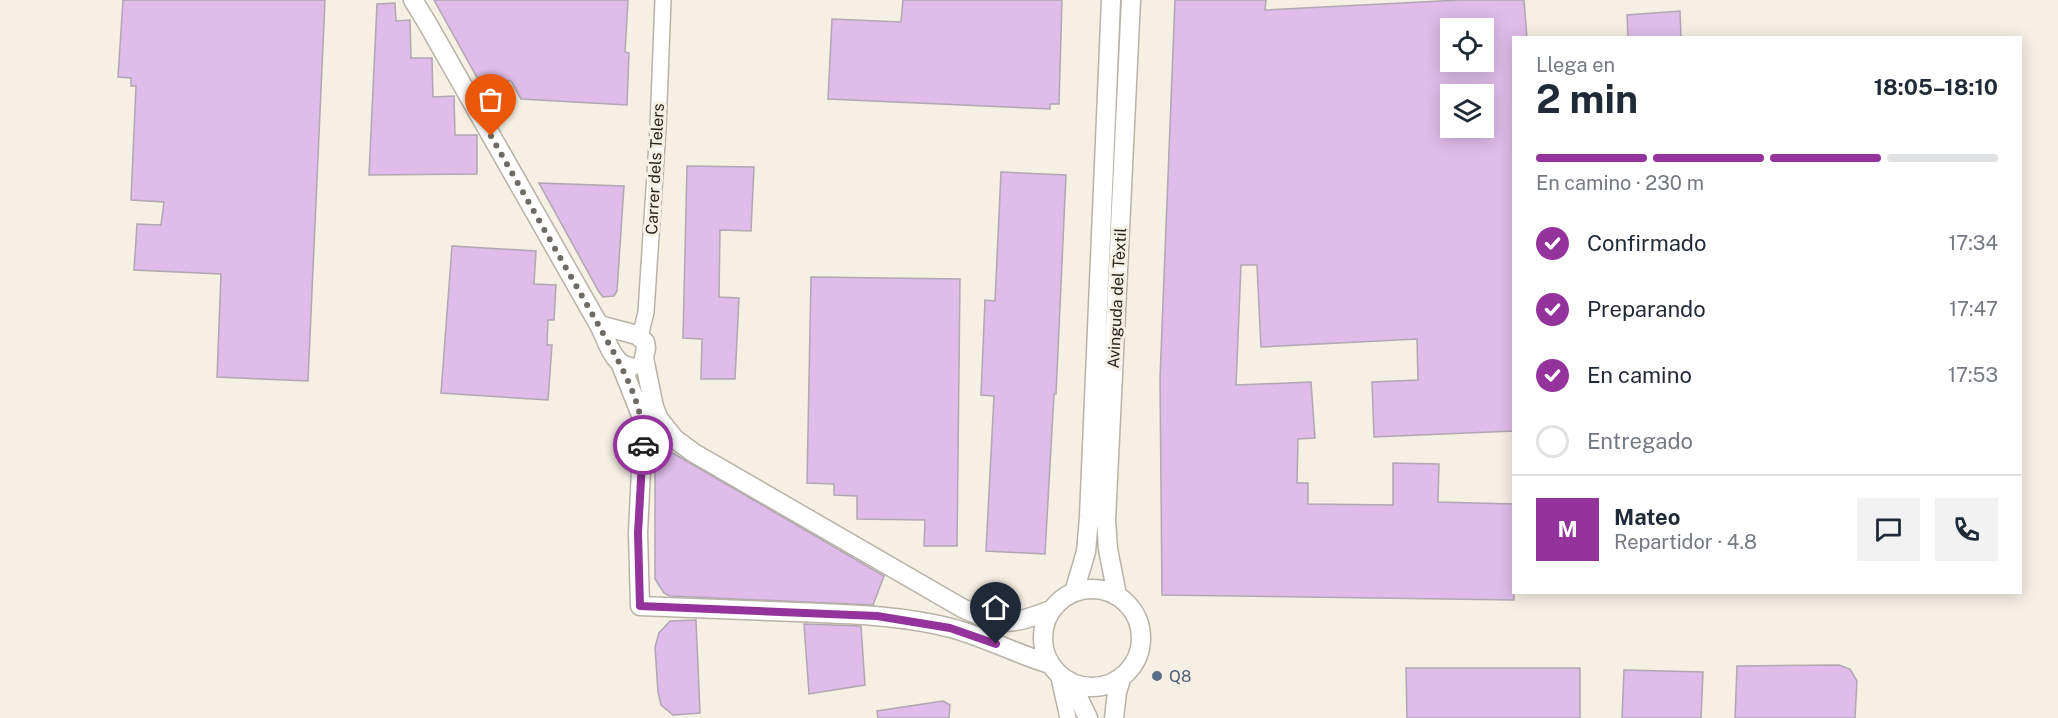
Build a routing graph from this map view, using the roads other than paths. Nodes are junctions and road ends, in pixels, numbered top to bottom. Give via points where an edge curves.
1 (412, 0) edge
2 (663, 0) edge
3 (1111, 0) edge
4 (1131, 0) edge
5 (599, 326) junction
6 (633, 335) junction
7 (617, 358) junction
8 (644, 358) junction
9 (675, 439) junction
10 (643, 453) junction
11 (1074, 592) junction
12 (1117, 595) junction
13 (1051, 610) junction
14 (1059, 673) junction
15 (1122, 676) junction
16 (1068, 718) edge
17 (1088, 718) edge
18 (1114, 718) edge

1 - 5 street
2 - 6 street, Carrer dels Telers via 646,312
3 - 11 street, Avinguda del Tèxtil via 1089,518 1086,552
4 - 12 street, Avinguda del Tèxtil via 1106,520
5 - 6 street
5 - 7 street
6 - 7 street via 616,340
6 - 8 street via 646,348
7 - 8 street via 631,367
7 - 10 street via 641,415
8 - 9 street via 654,407
9 - 10 street via 656,439
9 - 13 street via 986,619 1023,621
10 - 14 street via 638,533 640,606 877,616 926,623 976,636
11 - 12 street via 1095,588
11 - 13 street
12 - 15 street via 1132,609 1141,633 1137,658
13 - 14 street via 1042,637 1044,651
14 - 15 street via 1084,686 1097,687
14 - 16 street
14 - 17 street
15 - 18 street

